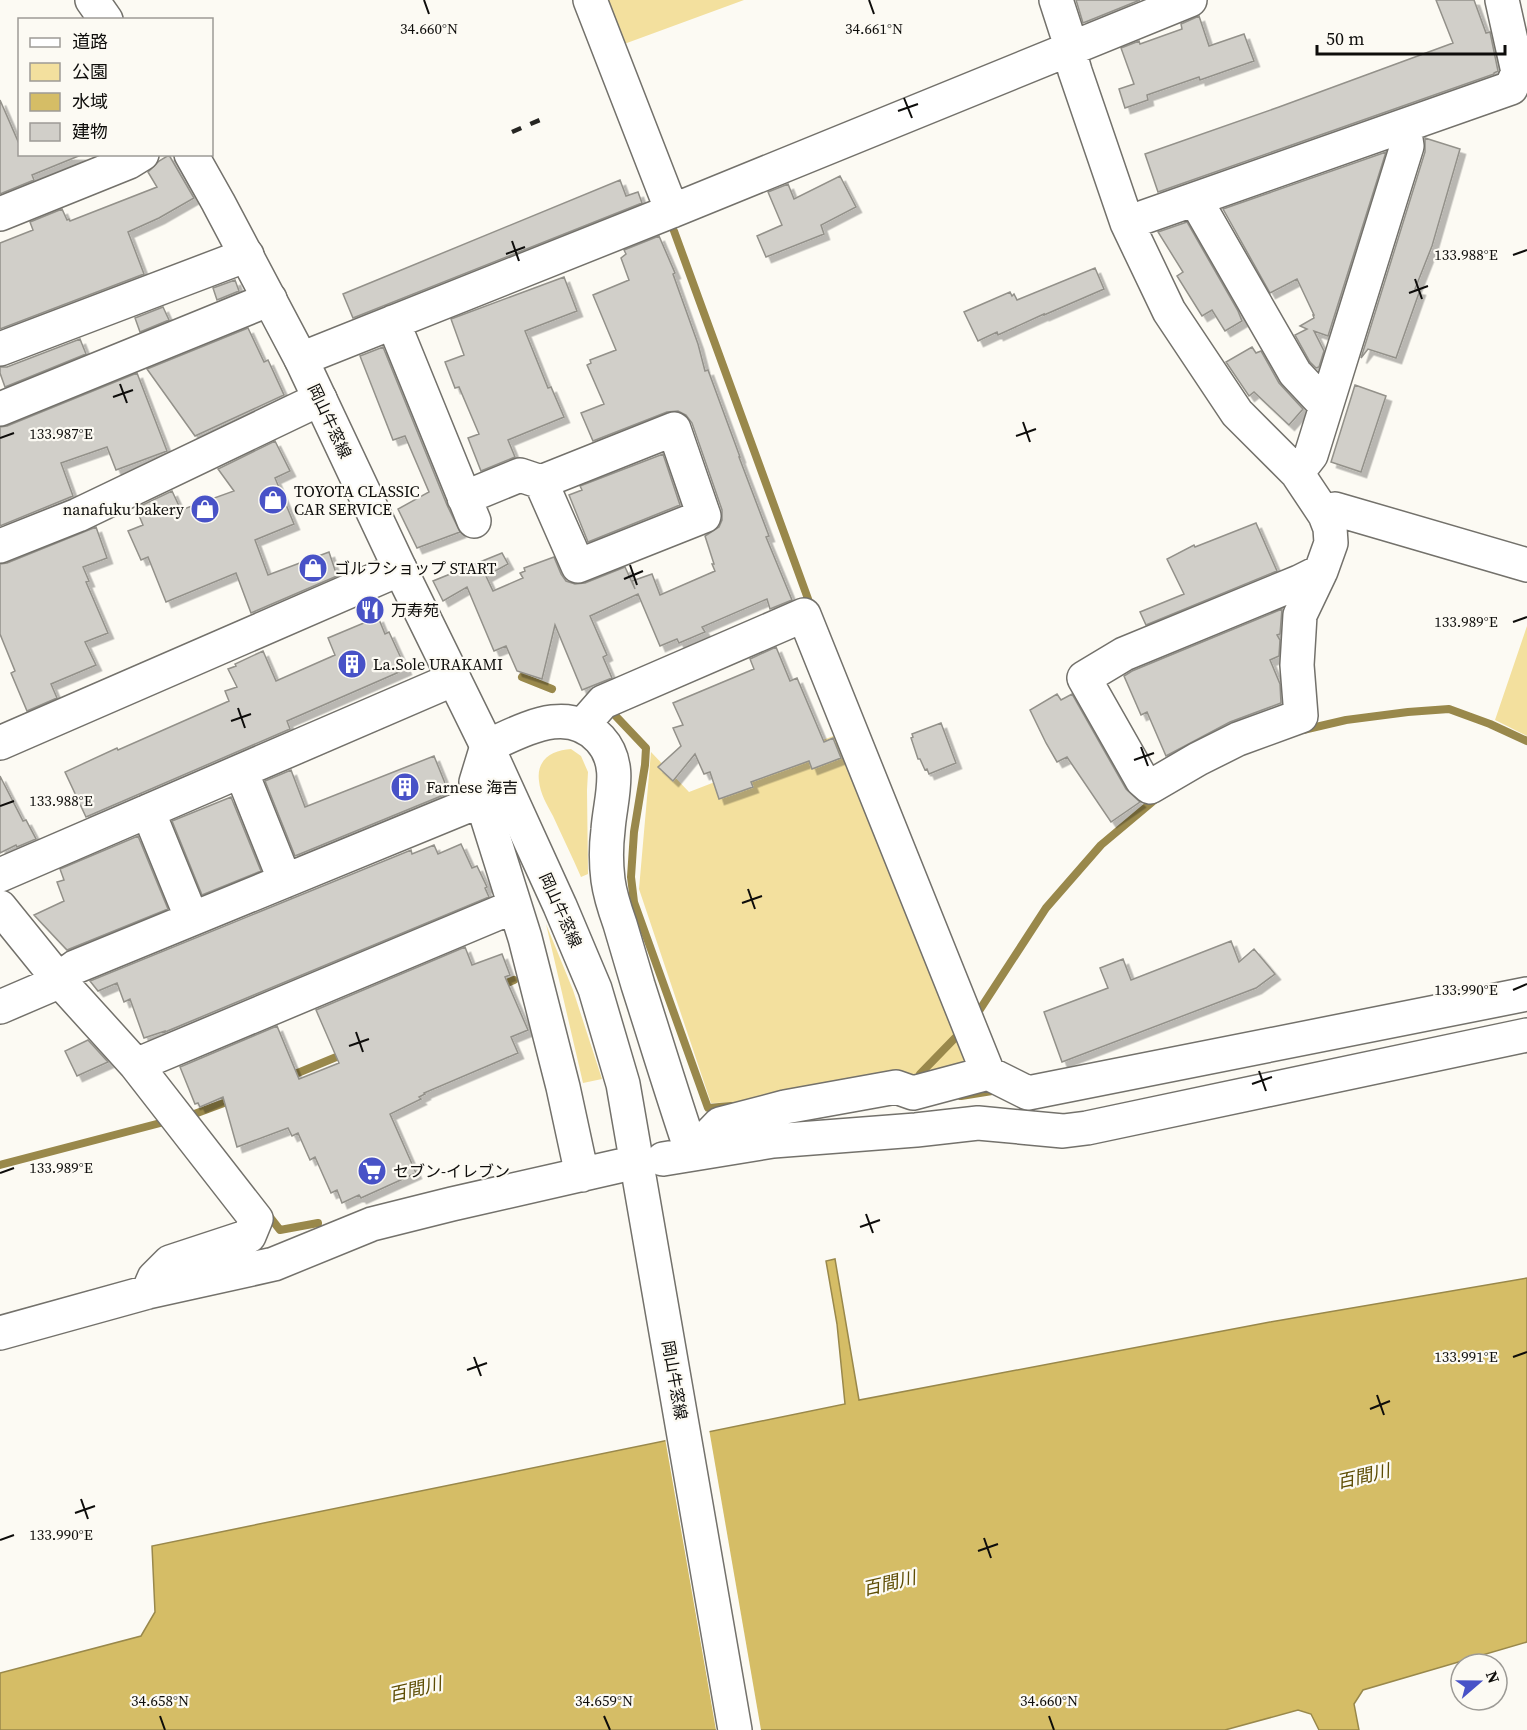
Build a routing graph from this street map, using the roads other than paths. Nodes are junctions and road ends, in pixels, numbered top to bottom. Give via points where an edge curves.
1 (92, 0) edge
2 (591, 0) edge
3 (1056, 0) edge
4 (1190, 0) edge
5 (1502, 0) edge
6 (105, 18) edge
7 (1069, 50) junction
8 (1519, 97) edge
9 (1404, 126) junction
10 (139, 156) edge
11 (192, 156) edge
12 (1195, 199) junction
13 (672, 211) junction
14 (0, 214) edge
15 (1127, 223) junction
16 (247, 255) junction
17 (270, 299) junction
18 (393, 322) junction
19 (0, 349) edge
20 (301, 359) junction
21 (320, 399) junction
22 (1326, 406) junction
23 (0, 409) edge
24 (1302, 467) junction
25 (541, 482) junction
26 (1325, 515) junction
27 (0, 546) edge
28 (1527, 565) edge
29 (400, 569) junction
30 (1321, 571) junction
31 (454, 679) junction
32 (582, 726) junction
33 (0, 743) edge
34 (487, 746) junction
35 (241, 771) junction
36 (482, 800) junction
37 (148, 811) junction
38 (0, 875) edge
39 (285, 881) junction
40 (515, 906) junction
41 (0, 908) edge
42 (192, 919) junction
43 (67, 974) junction
44 (1527, 994) edge
45 (0, 1007) edge
46 (1527, 1035) edge
47 (144, 1061) junction
48 (987, 1074) junction
49 (678, 1156) junction
50 (619, 1166) dead end
51 (582, 1175) junction
52 (148, 1292) junction
53 (0, 1333) edge
54 (735, 1730) edge

1 - 6 street
2 - 13 street
3 - 7 street
4 - 7 street
5 - 8 street via 1518,72
7 - 13 street
7 - 15 street
8 - 9 street
9 - 12 street
9 - 22 street via 1407,146
10 - 14 street
11 - 16 street, 岡山牛窓線
12 - 15 street
12 - 22 street via 1295,374
13 - 18 street
15 - 24 street via 1169,311 1237,413
16 - 17 street, 岡山牛窓線
16 - 19 street
17 - 20 street, 岡山牛窓線
17 - 23 street
18 - 20 street
18 - 25 street via 469,509 520,475
20 - 21 street, 岡山牛窓線
21 - 27 street via 78,515
21 - 29 street, 岡山牛窓線
22 - 24 street via 1311,455
24 - 26 street
25 - 25 street via 578,566 704,516 674,429
26 - 28 street via 1335,509
26 - 30 street via 1330,543
29 - 31 street, 岡山牛窓線
29 - 33 street
30 - 30 street via 1300,615 1296,665 1301,716 1238,739 1150,787 1142,780 1084,678 1124,654
31 - 34 street, 岡山牛窓線
31 - 35 street
32 - 34 street via 554,721 539,724
32 - 48 street via 603,702 804,615
32 - 49 street via 599,738 611,757 614,787 608,831 608,880
34 - 36 street via 476,782
34 - 54 street, 岡山牛窓線 via 595,989 624,1084
35 - 37 street
35 - 39 street
36 - 39 street
36 - 40 street
37 - 38 street
37 - 42 street
39 - 42 street
40 - 47 street
40 - 51 street
41 - 43 street
42 - 43 street
43 - 45 street
43 - 47 street
44 - 48 street via 1028,1093
46 - 49 street via 1087,1128 1063,1131 978,1123 773,1141
47 - 52 street via 256,1219 249,1236 170,1262 154,1278
48 - 49 street via 913,1093 896,1087 785,1107 720,1125
50 - 51 street
51 - 52 street via 372,1224 274,1264
52 - 53 street

